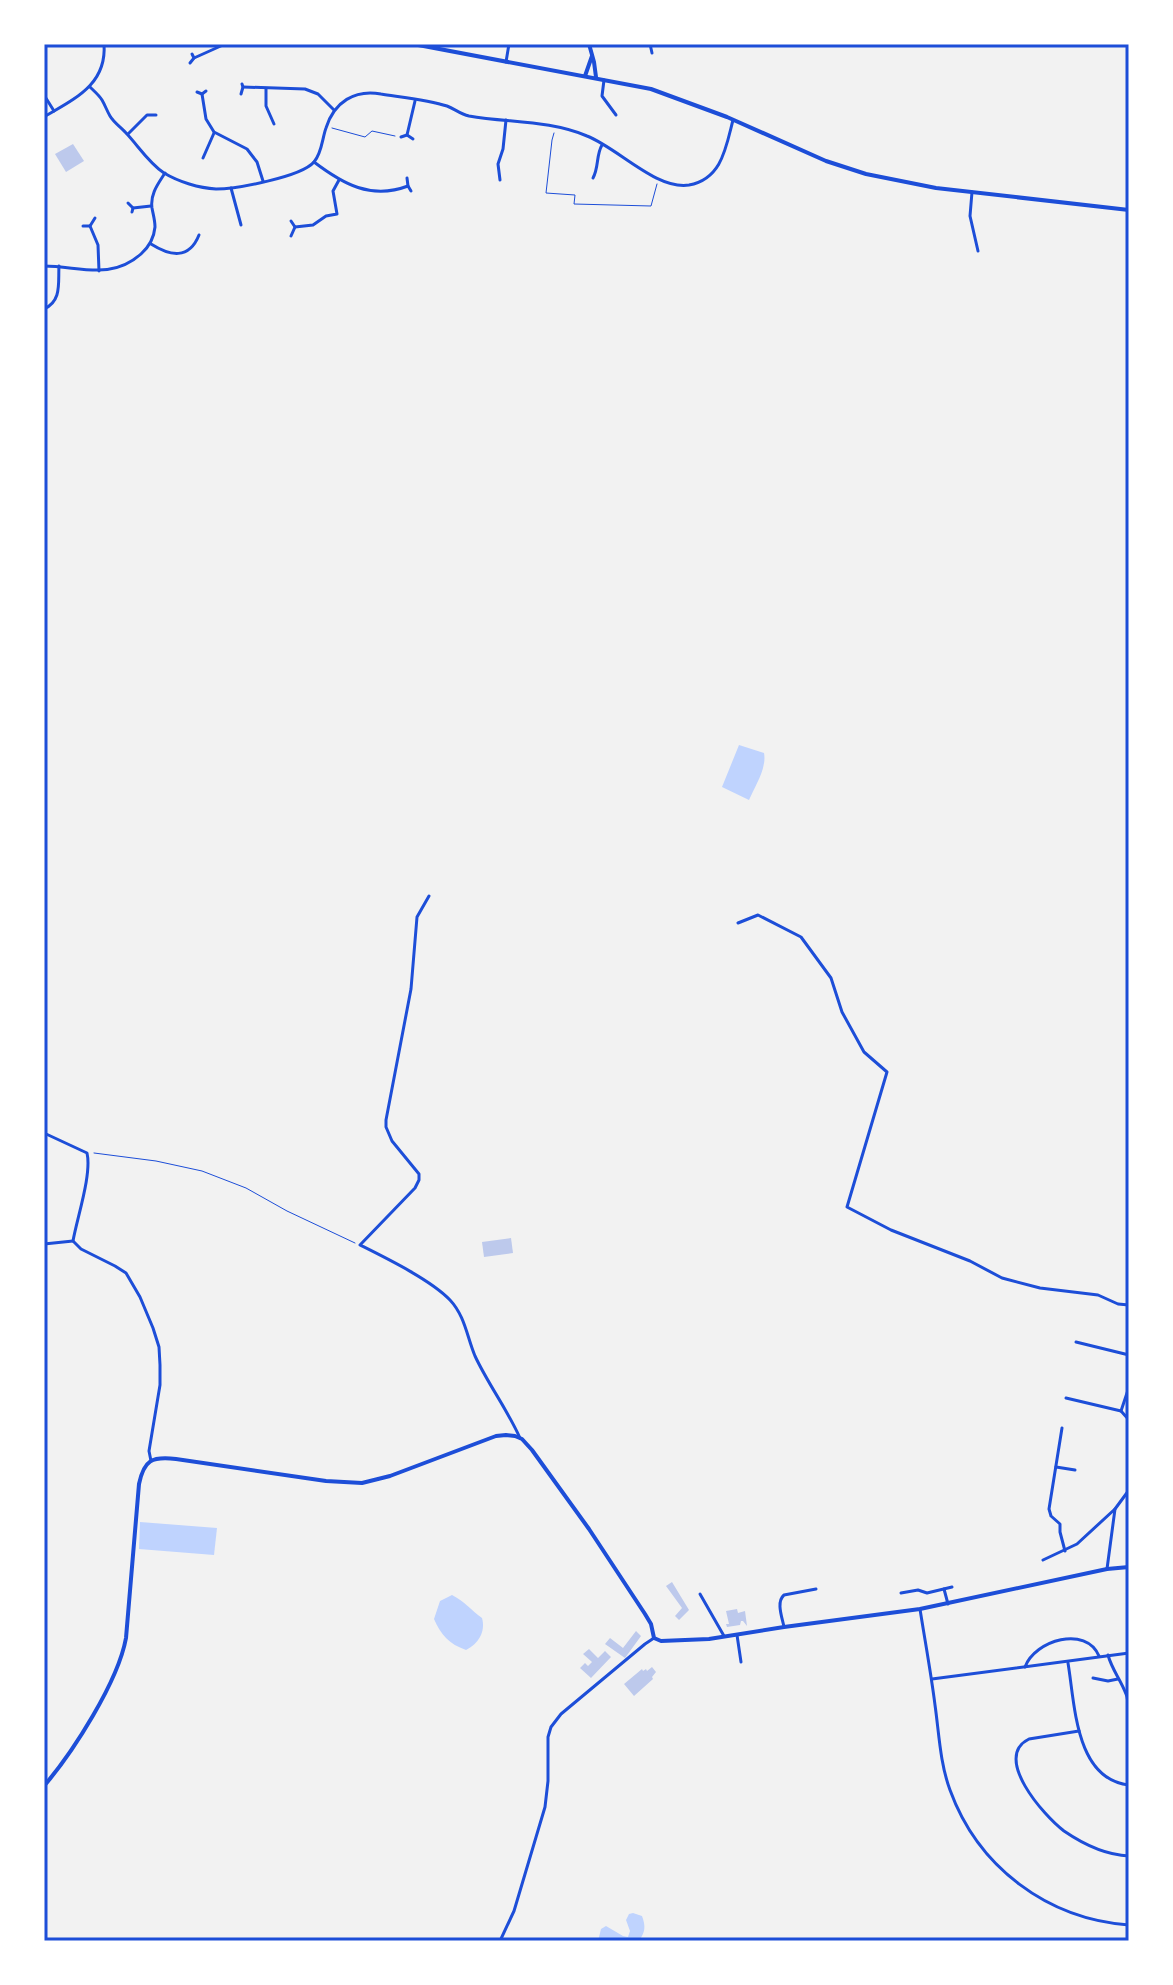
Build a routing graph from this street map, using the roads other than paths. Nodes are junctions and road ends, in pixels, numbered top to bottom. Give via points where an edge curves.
1 (104, 44) edge
2 (413, 44) edge
3 (509, 44) edge
4 (589, 44) edge
5 (650, 44) edge
6 (222, 45) edge
7 (238, 45) edge
8 (239, 51) dead end
9 (652, 53) dead end
10 (592, 54) junction
11 (506, 62) junction
12 (190, 63) dead end
13 (585, 76) junction
14 (596, 78) junction
15 (605, 79) junction
16 (90, 87) junction
17 (266, 89) junction
18 (201, 92) dead end
19 (241, 94) dead end
20 (44, 95) edge
21 (415, 101) junction
22 (334, 110) junction
23 (54, 111) junction
24 (156, 115) dead end
25 (616, 115) dead end
26 (44, 117) edge
27 (506, 120) junction
28 (733, 120) junction
29 (269, 127) dead end
30 (214, 132) junction
31 (128, 134) junction
32 (407, 135) junction
33 (401, 137) road end
34 (413, 139) dead end
35 (602, 145) junction
36 (203, 158) dead end
37 (314, 162) junction
38 (165, 173) junction
39 (407, 178) dead end
40 (593, 178) dead end
41 (339, 180) junction
42 (500, 180) dead end
43 (263, 181) junction
44 (408, 186) junction
45 (231, 188) junction
46 (411, 191) dead end
47 (972, 192) junction
48 (128, 203) dead end
49 (151, 206) junction
50 (1129, 210) edge
51 (95, 218) dead end
52 (291, 221) dead end
53 (241, 225) dead end
54 (83, 226) dead end
55 (90, 226) junction
56 (295, 227) junction
57 (199, 234) dead end
58 (291, 236) dead end
59 (151, 244) junction
60 (978, 251) dead end
61 (44, 266) edge
62 (59, 266) junction
63 (99, 271) junction
64 (44, 309) edge
65 (429, 896) dead end
66 (738, 923) dead end
67 (44, 1133) edge
68 (73, 1241) junction
69 (44, 1244) edge
70 (1129, 1305) edge
71 (1076, 1342) dead end
72 (1129, 1355) edge
73 (1129, 1387) edge
74 (1066, 1398) dead end
75 (1121, 1411) junction
76 (1129, 1420) edge
77 (1062, 1428) dead end
78 (520, 1438) junction
79 (151, 1461) junction
80 (1056, 1467) junction
81 (1075, 1470) dead end
82 (1129, 1490) edge
83 (1115, 1509) junction
84 (1065, 1551) junction
85 (1043, 1560) dead end
86 (1129, 1567) edge
87 (1107, 1569) junction
88 (952, 1587) dead end
89 (816, 1589) dead end
90 (944, 1589) junction
91 (901, 1593) dead end
92 (700, 1594) dead end
93 (1128, 1602) edge
94 (948, 1604) junction
95 (920, 1609) junction
96 (1129, 1611) edge
97 (784, 1627) junction
98 (737, 1635) junction
99 (724, 1636) junction
100 (654, 1638) junction
101 (1129, 1653) edge
102 (1108, 1655) junction
103 (1099, 1656) junction
104 (741, 1662) dead end
105 (1068, 1662) junction
106 (1025, 1667) junction
107 (1093, 1678) dead end
108 (932, 1679) junction
109 (1118, 1679) junction
110 (1129, 1721) edge
111 (1079, 1731) junction
112 (1129, 1785) edge
113 (44, 1786) edge
114 (1129, 1856) edge
115 (1129, 1925) edge
116 (500, 1941) edge

1 - 16 street via 103,65
2 - 11 main road
3 - 11 street
4 - 10 main road
5 - 9 street
6 - 7 street
6 - 12 street via 193,56
7 - 8 street
10 - 13 main road
10 - 14 main road
11 - 13 main road
13 - 14 main road
14 - 15 main road
15 - 25 street via 602,96
15 - 28 main road via 651,89
16 - 23 street
16 - 31 street
17 - 19 street via 242,86
17 - 22 street via 310,90
17 - 29 street via 266,106 276,125
18 - 30 street
20 - 23 street
21 - 22 street via 360,93
21 - 27 street
21 - 32 street
22 - 37 street
23 - 26 street
24 - 31 street via 147,115
27 - 35 street via 556,126
27 - 42 street
28 - 35 street via 722,160 697,183 668,184
28 - 47 main road via 866,174
30 - 36 street
30 - 43 street via 247,149
31 - 38 street
32 - 33 street
32 - 34 street
35 - 40 street
37 - 41 street
37 - 43 street via 288,176
38 - 45 street via 195,185
38 - 49 street
39 - 44 street
41 - 44 street via 382,192
41 - 56 street via 333,191 337,214
43 - 45 street
44 - 46 street
45 - 53 street
47 - 50 main road
47 - 60 street via 970,216
48 - 49 street via 133,210
49 - 59 street
51 - 55 street
52 - 56 street
54 - 55 street
55 - 63 street via 98,245
56 - 58 street
57 - 59 street via 187,251 168,253
59 - 63 street via 125,265
61 - 62 street
62 - 63 street
62 - 64 street via 56,299
65 - 78 street via 417,917 411,989 386,1120 389,1135 419,1180 360,1245 442,1292 459,1311 476,1356
66 - 70 street via 758,915 801,937 831,978 864,1052 887,1072 847,1207 1002,1278
67 - 68 street via 87,1153
68 - 69 street
68 - 79 street via 126,1273 153,1328 160,1385
71 - 72 street
73 - 75 street
74 - 75 street
75 - 76 street
77 - 80 street
78 - 79 main road via 496,1436 362,1483 167,1458
78 - 100 main road via 589,1529 649,1621
79 - 113 main road via 139,1484 123,1654 79,1737
80 - 81 street
80 - 84 street via 1049,1509 1060,1524
82 - 83 street
83 - 84 street
83 - 87 street
84 - 85 street
86 - 87 main road
87 - 94 main road
88 - 90 street
89 - 97 street via 781,1597
90 - 91 street
90 - 94 street
92 - 99 street
93 - 96 street
94 - 95 main road
95 - 97 main road
95 - 108 street
97 - 98 main road
98 - 99 main road
98 - 104 street
99 - 100 main road
100 - 116 street via 551,1727 545,1807
101 - 102 street
102 - 103 street
102 - 109 street
103 - 105 street
103 - 106 street via 1088,1643 1060,1640 1036,1651
105 - 106 street
105 - 111 street
106 - 108 street
107 - 109 street
108 - 115 street via 946,1774 977,1843 1011,1879 1048,1903 1079,1917
109 - 110 street via 1128,1698
111 - 112 street via 1091,1762 1109,1778
111 - 114 street via 1023,1742 1015,1757 1017,1768 1034,1800 1063,1830 1082,1842

